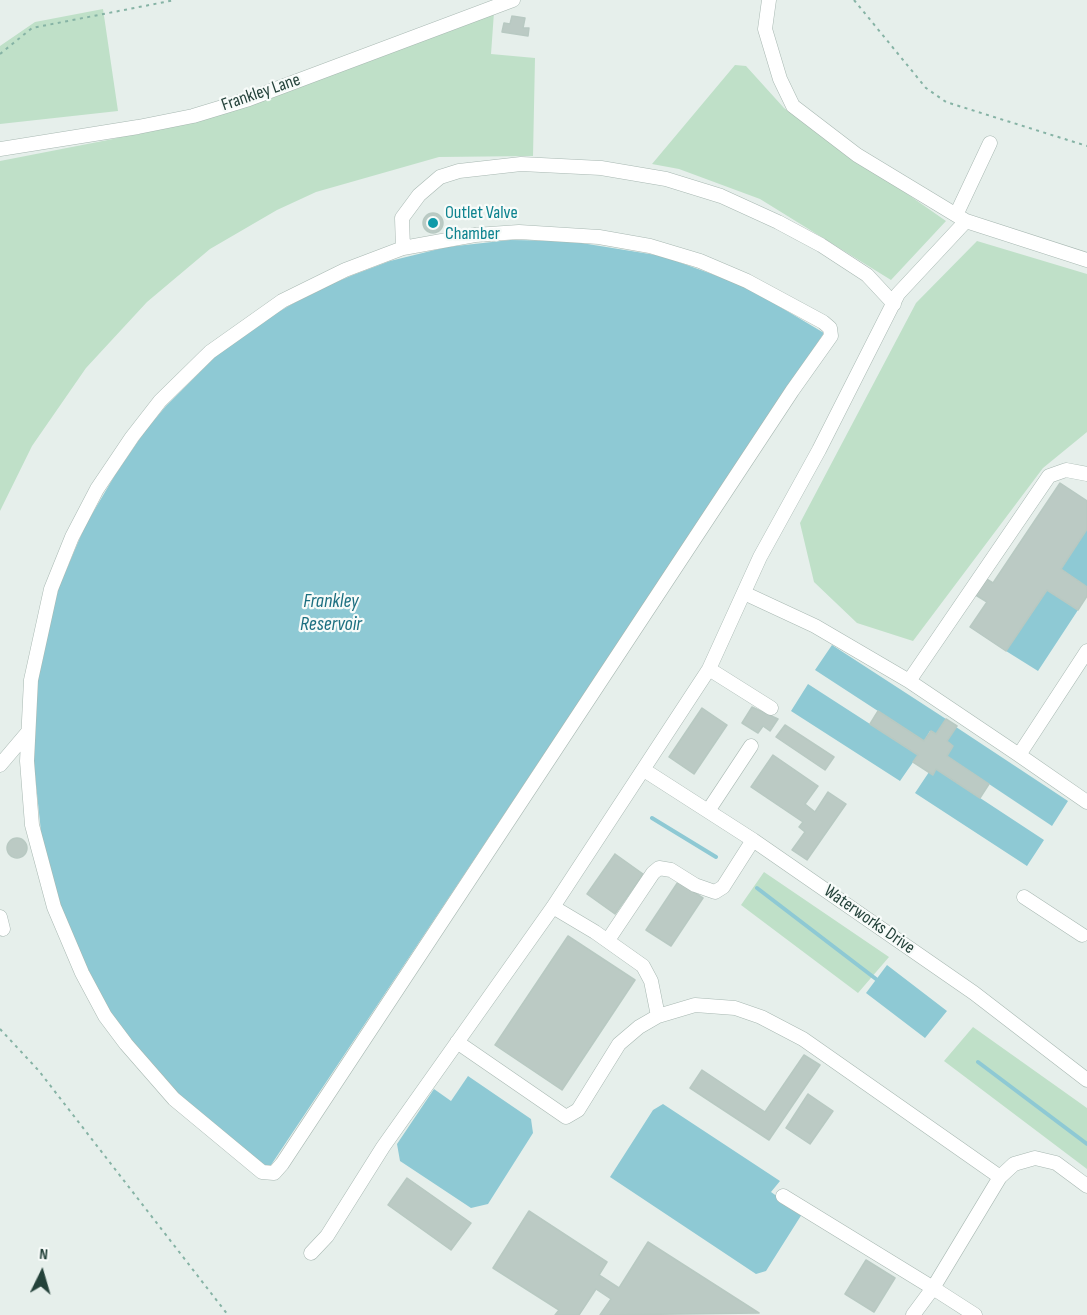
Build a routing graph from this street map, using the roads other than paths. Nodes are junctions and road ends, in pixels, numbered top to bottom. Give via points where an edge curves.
1 (513, 0) edge
2 (769, 0) edge
3 (990, 143) dead end
4 (0, 149) edge
5 (961, 218) junction
6 (403, 248) junction
7 (1087, 260) edge
8 (894, 304) junction
9 (1087, 474) edge
10 (744, 593) junction
11 (1087, 651) edge
12 (709, 669) junction
13 (909, 681) junction
14 (771, 708) dead end
15 (28, 732) junction
16 (751, 746) dead end
17 (1019, 755) junction
18 (0, 765) edge
19 (644, 770) junction
20 (1087, 802) edge
21 (708, 811) junction
22 (753, 840) junction
23 (1024, 897) dead end
24 (553, 907) junction
25 (1085, 934) edge
26 (608, 940) junction
27 (658, 1016) junction
28 (458, 1042) junction
29 (1087, 1080) edge
30 (1000, 1177) junction
31 (1087, 1186) edge
32 (783, 1196) dead end
33 (311, 1253) dead end
34 (933, 1288) junction
35 (913, 1315) edge
36 (975, 1315) edge

1 - 4 street, Frankley Lane via 249,99 193,116
2 - 5 street via 765,29 793,106 857,155
3 - 5 street
5 - 7 street
5 - 8 street
6 - 8 street via 402,218 418,195 440,177 521,164 602,168 666,179 720,196 778,222 867,275
6 - 15 street via 303,290 257,317 210,352 160,401 132,437 72,537 51,589 31,680
6 - 15 street via 519,232 599,237 650,246 747,280 823,322 830,328 831,336 274,1173 252,1167 190,1115 105,1016 70,950 40,860 29,798
8 - 10 street
9 - 13 street via 1066,470 1049,476
10 - 12 street
10 - 13 street via 815,626
11 - 17 street
12 - 14 street
12 - 19 street
13 - 17 street
15 - 18 street
16 - 21 street
17 - 20 street
19 - 21 street, Waterworks Drive
19 - 24 street
21 - 22 street, Waterworks Drive
22 - 26 street via 716,892 659,868
22 - 29 street, Waterworks Drive via 974,993
23 - 25 street
24 - 26 street
24 - 28 street
26 - 27 street via 643,966 651,981
27 - 28 street via 626,1036 578,1110 566,1117
27 - 30 street via 695,1005 735,1008 761,1017 803,1039
28 - 33 street via 383,1147 327,1236
30 - 31 street via 1014,1164 1035,1158 1056,1163
30 - 34 street
32 - 34 street
34 - 35 street
34 - 36 street

